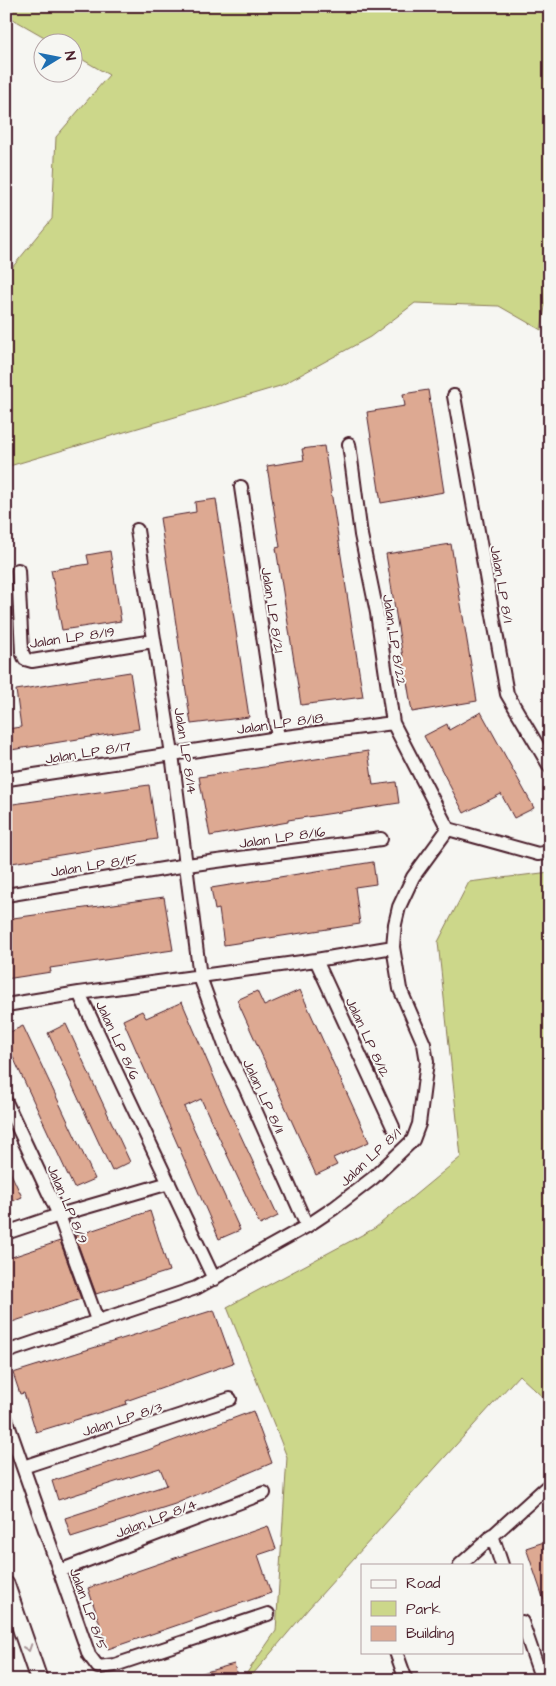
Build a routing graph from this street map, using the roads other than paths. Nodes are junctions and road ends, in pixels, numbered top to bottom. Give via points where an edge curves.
1 (454, 396) dead end
2 (349, 444) dead end
3 (241, 487) dead end
4 (137, 530) dead end
5 (18, 570) dead end
6 (153, 641) junction
7 (393, 723) junction
8 (278, 738) junction
9 (172, 754) junction
10 (550, 767) edge
11 (8, 779) dead end
12 (448, 829) junction
13 (381, 839) dead end
14 (550, 852) edge
15 (187, 866) junction
16 (6, 895) edge
17 (393, 946) junction
18 (316, 960) junction
19 (200, 977) junction
20 (80, 993) junction
21 (6, 1005) edge
22 (6, 1102) edge
23 (393, 1126) dead end
24 (169, 1183) junction
25 (59, 1215) junction
26 (307, 1226) junction
27 (6, 1233) edge
28 (214, 1279) junction
29 (97, 1320) junction
30 (6, 1352) edge
31 (230, 1399) dead end
32 (6, 1420) edge
33 (23, 1468) junction
34 (550, 1484) edge
35 (264, 1493) dead end
36 (492, 1535) junction
37 (461, 1564) edge
38 (502, 1564) edge
39 (59, 1571) junction
40 (6, 1585) edge
41 (268, 1614) dead end
42 (524, 1628) edge
43 (397, 1654) edge
44 (39, 1680) edge
45 (406, 1680) edge
46 (542, 1680) edge

1 - 10 street, Jalan LP 8/1 via 507,694
2 - 7 street, Jalan LP 8/22
3 - 8 street, Jalan LP 8/21
4 - 6 street, Jalan LP 8/14
5 - 6 street, Jalan LP 8/19 via 25,659 32,661
6 - 9 street, Jalan LP 8/14
7 - 8 street, Jalan LP 8/18
7 - 12 street, Jalan LP 8/22
8 - 9 street, Jalan LP 8/18
9 - 11 street, Jalan LP 8/17
9 - 15 street, Jalan LP 8/14
12 - 14 street via 538,854
12 - 17 street, Jalan LP 8/1 via 407,888 395,924
13 - 15 street, Jalan LP 8/16
15 - 16 street, Jalan LP 8/15
15 - 19 street, Jalan LP 8/14
17 - 18 street, Jalan LP 8/6
17 - 26 street, Jalan LP 8/1 via 400,989 424,1044 427,1062 419,1124 413,1140 389,1164
18 - 19 street, Jalan LP 8/6
18 - 23 street, Jalan LP 8/12
19 - 20 street, Jalan LP 8/6
19 - 26 street, Jalan LP 8/11 via 228,1054
20 - 21 street
20 - 24 street, Jalan LP 8/6
22 - 25 street, Jalan LP 8/9
24 - 25 street
24 - 28 street, Jalan LP 8/6
25 - 27 street
25 - 29 street, Jalan LP 8/9
26 - 28 street, Jalan LP 8/1
28 - 29 street, Jalan LP 8/1 via 196,1288
29 - 30 street, Jalan LP 8/1
31 - 33 street, Jalan LP 8/3
32 - 33 street, Jalan LP 8/5
33 - 39 street, Jalan LP 8/5
34 - 36 street
35 - 39 street, Jalan LP 8/4
36 - 37 street
36 - 38 street
39 - 41 street, Jalan LP 8/5 via 89,1655 98,1667 115,1665
40 -> 44 main road
42 - 46 street
43 - 45 street

